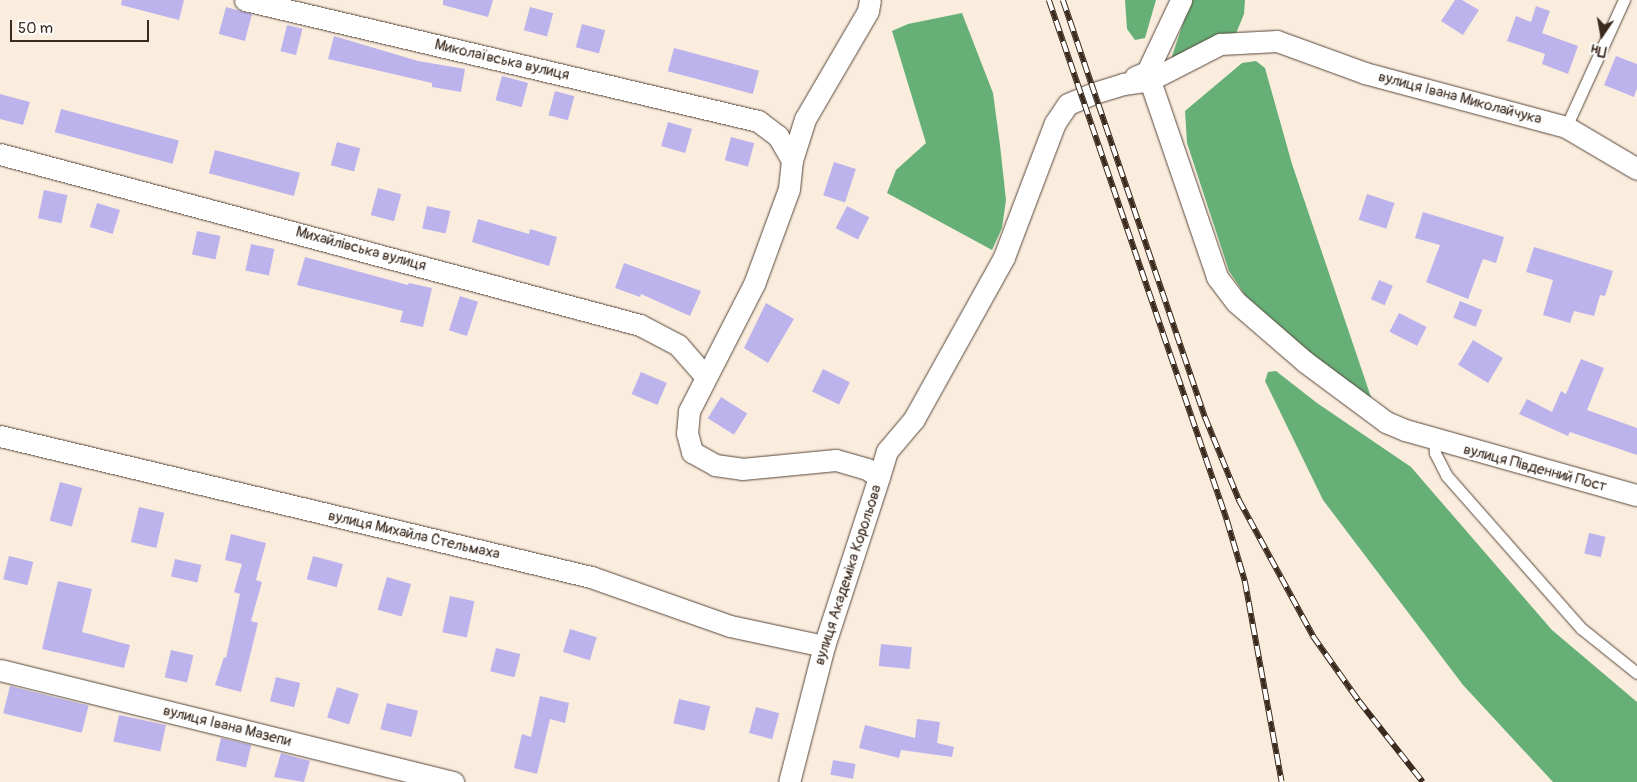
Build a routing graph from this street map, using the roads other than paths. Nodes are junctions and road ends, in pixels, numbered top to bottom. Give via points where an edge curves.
1 (245, 0) edge
2 (870, 0) edge
3 (1181, 0) edge
4 (1624, 0) edge
5 (1148, 76) junction
6 (1566, 127) junction
7 (0, 154) edge
8 (792, 160) junction
9 (1637, 169) edge
10 (705, 376) junction
11 (0, 436) edge
12 (1434, 439) junction
13 (879, 477) junction
14 (1637, 495) edge
15 (824, 646) junction
16 (0, 670) edge
17 (1637, 673) edge
18 (453, 782) edge
19 (789, 782) edge

1 - 8 street, Миколаївська вулиця via 758,121 778,136
2 - 8 street, вулиця Академіка Корольова via 868,11 805,120
3 - 5 street
4 - 6 lane
5 - 6 street, вулиця Івана Миколайчука via 1220,44 1277,42 1365,72
5 - 12 street, вулиця Південний Пост via 1217,277 1236,302 1304,361 1386,422
5 - 13 street via 1068,104 1055,123 1004,257 914,419 887,452
6 - 9 street, вулиця Івана Миколайчука
7 - 10 street, Михайлівська вулиця via 640,325 678,345
8 - 10 street, вулиця Академіка Корольова via 789,188 754,284
10 - 13 street, вулиця Академіка Корольова via 689,411 687,433 692,452 714,465 742,469 836,460 867,469
11 - 15 street, вулиця Михайла Стельмаха via 591,577 730,626
12 - 14 street, вулиця Південний Пост
12 - 17 lane via 1435,452 1446,475 1582,629
13 - 15 street, вулиця Академіка Корольова
15 - 19 street, вулиця Академіка Корольова
16 - 18 street, вулиця Івана Мазепи

